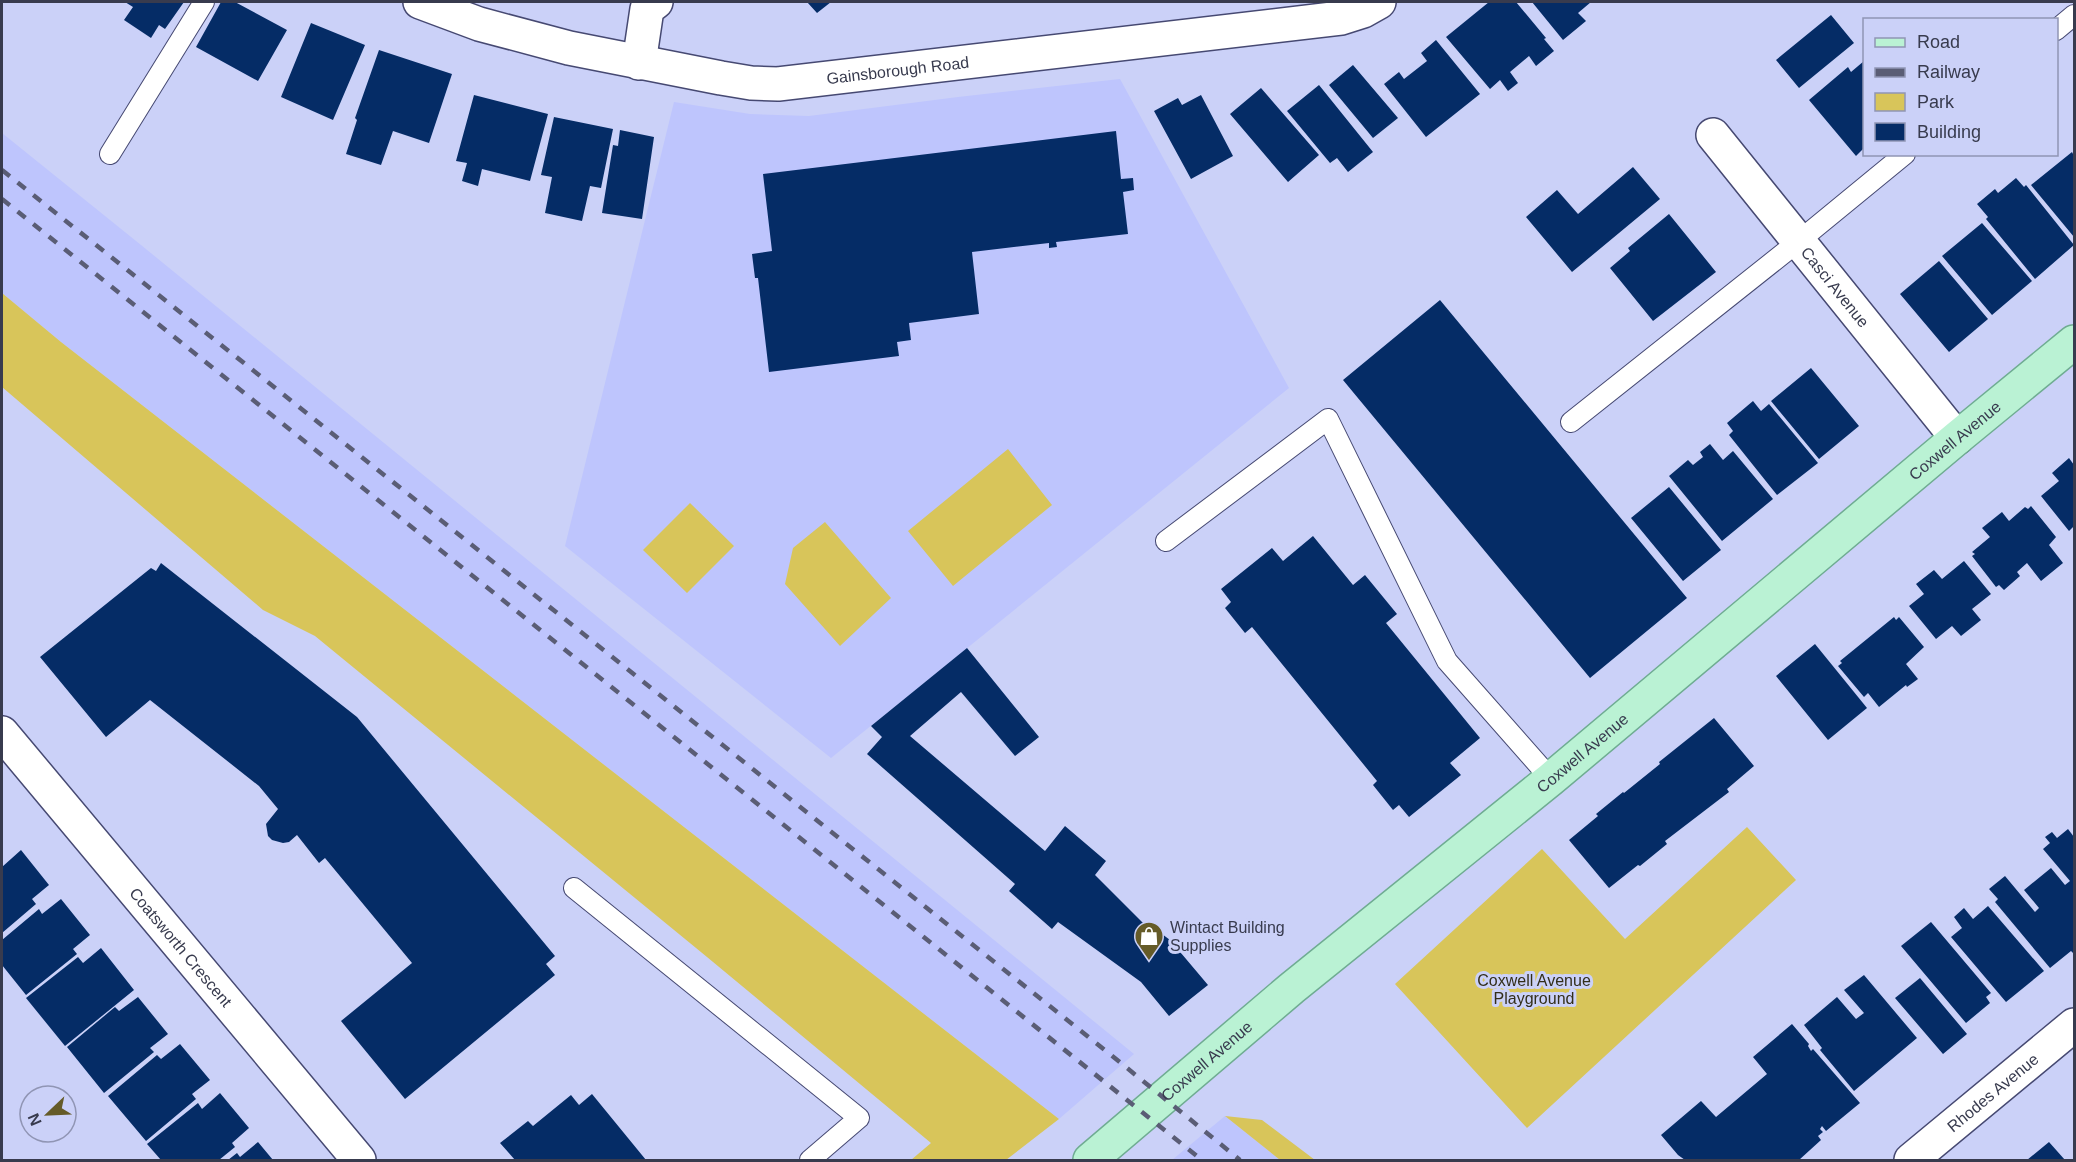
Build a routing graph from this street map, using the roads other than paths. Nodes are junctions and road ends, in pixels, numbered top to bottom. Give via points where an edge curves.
1 (204, 2) edge
2 (420, 2) edge
3 (656, 2) edge
4 (1380, 2) edge
5 (2074, 15) edge
6 (2058, 28) edge
7 (639, 63) junction
8 (1713, 135) dead end
9 (110, 154) dead end
10 (1903, 156) edge
11 (1799, 242) junction
12 (2074, 342) edge
13 (1571, 422) dead end
14 (1957, 438) junction
15 (1166, 541) dead end
16 (2, 734) edge
17 (1551, 779) junction
18 (574, 888) dead end
19 (2074, 1025) edge
20 (359, 1161) edge
21 (810, 1161) edge
22 (1089, 1161) edge
23 (1911, 1161) edge

1 - 9 lane
2 - 7 street, Gainsborough Road via 479,24
3 - 7 street via 647,9
4 - 7 street, Gainsborough Road via 1341,18 778,84
5 - 6 lane
8 - 11 street, Casci Avenue
10 - 11 lane
11 - 13 lane
11 - 14 street, Casci Avenue
12 - 14 main road, Coxwell Avenue
14 - 17 main road, Coxwell Avenue
15 - 17 lane via 1328,419 1447,661
16 - 20 street, Coatsworth Crescent
17 - 22 main road, Coxwell Avenue via 1292,988
18 - 21 lane via 859,1118
19 - 23 street, Rhodes Avenue

